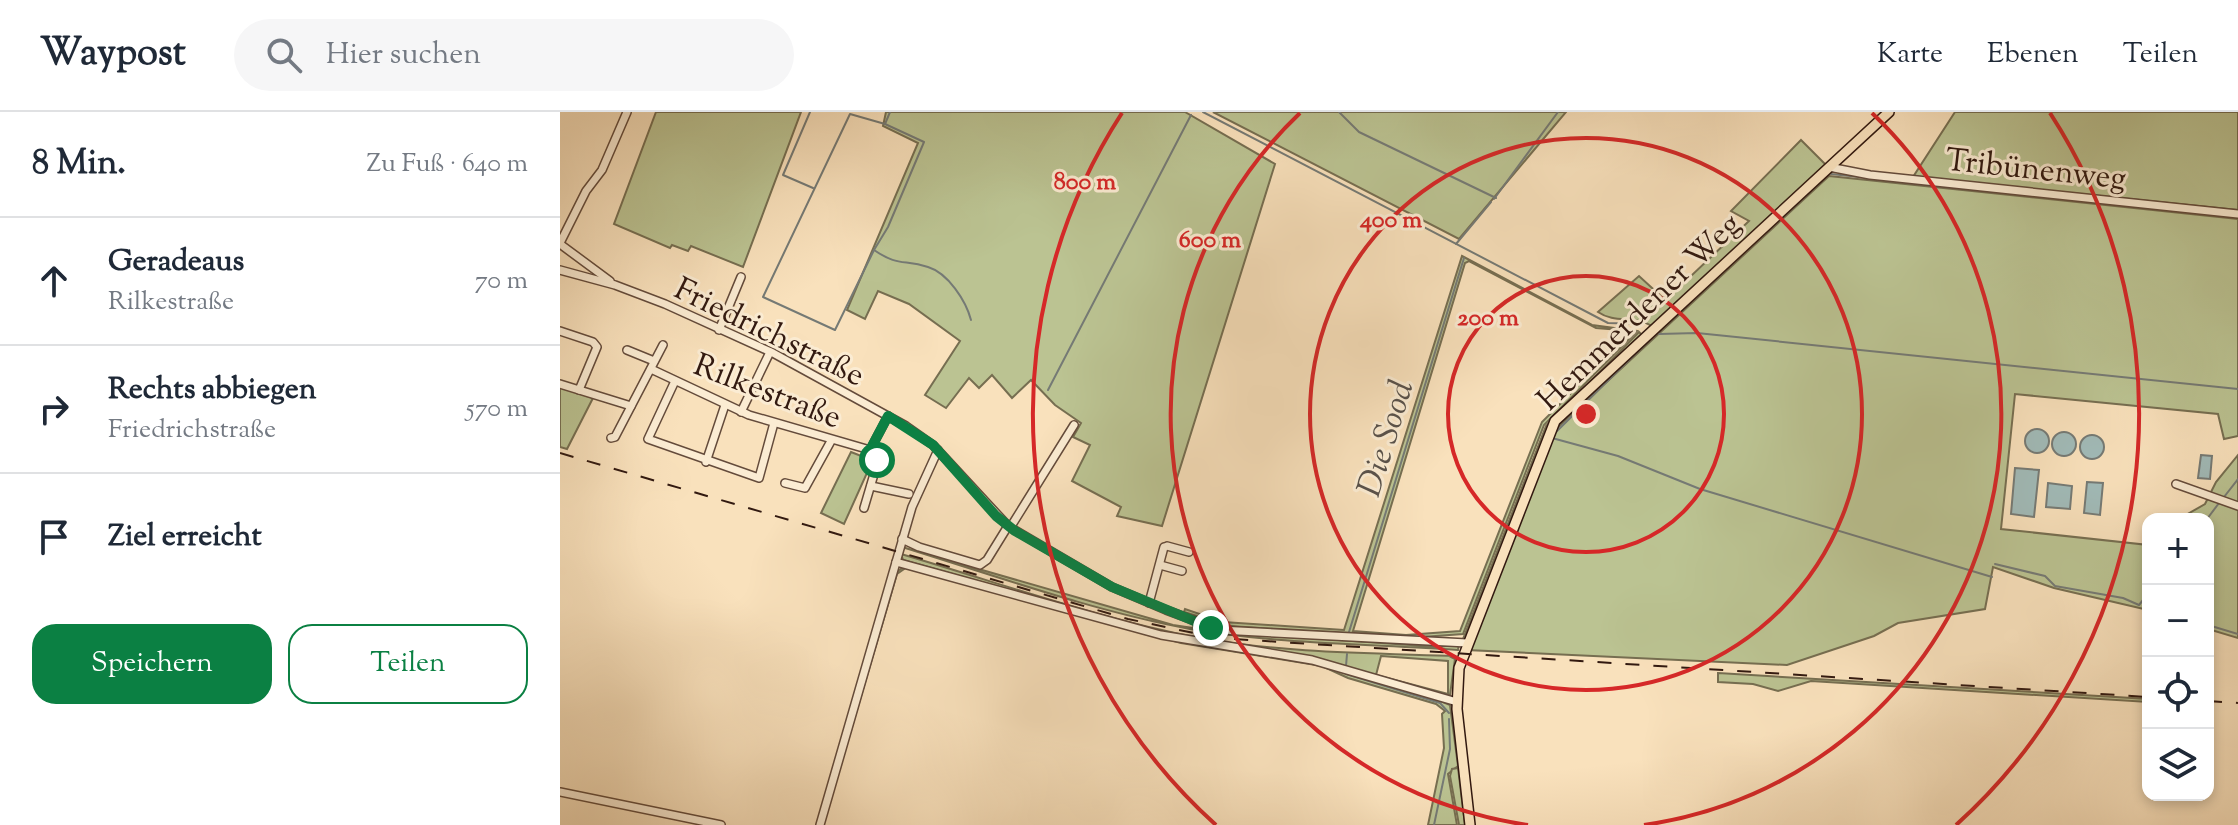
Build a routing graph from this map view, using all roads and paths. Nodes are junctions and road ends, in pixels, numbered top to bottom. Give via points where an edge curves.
1 (627, 112) edge
2 (1889, 112) edge
3 (1829, 167) junction
4 (2238, 214) edge
5 (560, 243) edge
6 (591, 268) junction
7 (560, 270) edge
8 (588, 277) junction
9 (741, 277) dead end
10 (615, 285) junction
11 (719, 330) junction
12 (560, 331) edge
13 (663, 345) dead end
14 (627, 350) dead end
15 (770, 352) junction
16 (652, 365) junction
17 (675, 381) junction
18 (560, 384) edge
19 (579, 390) junction
20 (725, 405) junction
21 (631, 406) junction
22 (741, 412) junction
23 (888, 416) junction
24 (774, 423) junction
25 (1074, 425) dead end
26 (611, 438) dead end
27 (831, 441) junction
28 (870, 450) junction
29 (938, 450) junction
30 (706, 462) junction
31 (785, 483) dead end
32 (2176, 484) dead end
33 (871, 486) junction
34 (909, 494) dead end
35 (2238, 506) edge
36 (864, 508) dead end
37 (1009, 527) junction
38 (902, 539) junction
39 (1189, 552) dead end
40 (896, 562) junction
41 (1163, 566) junction
42 (1182, 571) dead end
43 (1149, 603) junction
44 (1467, 643) junction
45 (1457, 702) junction
46 (560, 792) edge
47 (721, 825) edge
48 (820, 825) edge
49 (1470, 825) edge

1 - 5 street via 602,170
2 - 3 main road, Hemmerdener Weg
3 - 4 street, Tribünenweg
3 - 44 main road, Hemmerdener Weg via 1555,421
5 - 6 street
6 - 8 street
6 - 10 street
7 - 8 street, Friedrichstraße
8 - 10 street, Friedrichstraße
9 - 11 street
10 - 11 street, Friedrichstraße
11 - 15 street, Friedrichstraße
12 - 19 street via 597,347
13 - 16 street
14 - 16 street, Rilkestraße
15 - 22 street
15 - 23 street, Friedrichstraße
16 - 17 street, Rilkestraße
16 - 21 street
17 - 20 street, Rilkestraße
17 - 30 street via 648,439
18 - 19 street
19 - 21 street
20 - 22 street, Rilkestraße
20 - 30 street
21 - 26 street
22 - 24 street, Rilkestraße
23 - 28 street, Rilkestraße
23 - 29 street, Friedrichstraße
24 - 27 street, Rilkestraße
24 - 30 street via 759,478
25 - 37 street
27 - 28 street, Rilkestraße
27 - 31 street via 805,488
28 - 33 street, Rilkestraße via 877,462
29 - 37 street, Friedrichstraße
29 - 38 street
32 - 35 street
33 - 34 street
33 - 36 street, Rilkestraße
37 - 38 street via 980,565
37 - 43 street, Friedrichstraße
38 - 40 street
39 - 41 street via 1168,547
40 - 45 street via 1166,636 1312,660
40 - 48 street
41 - 42 street
41 - 43 street
43 - 44 street, Friedrichstraße via 1227,630
44 - 45 main road, Hemmerdener Weg via 1458,672
45 - 49 main road, Hemmerdener Weg
46 - 47 street

